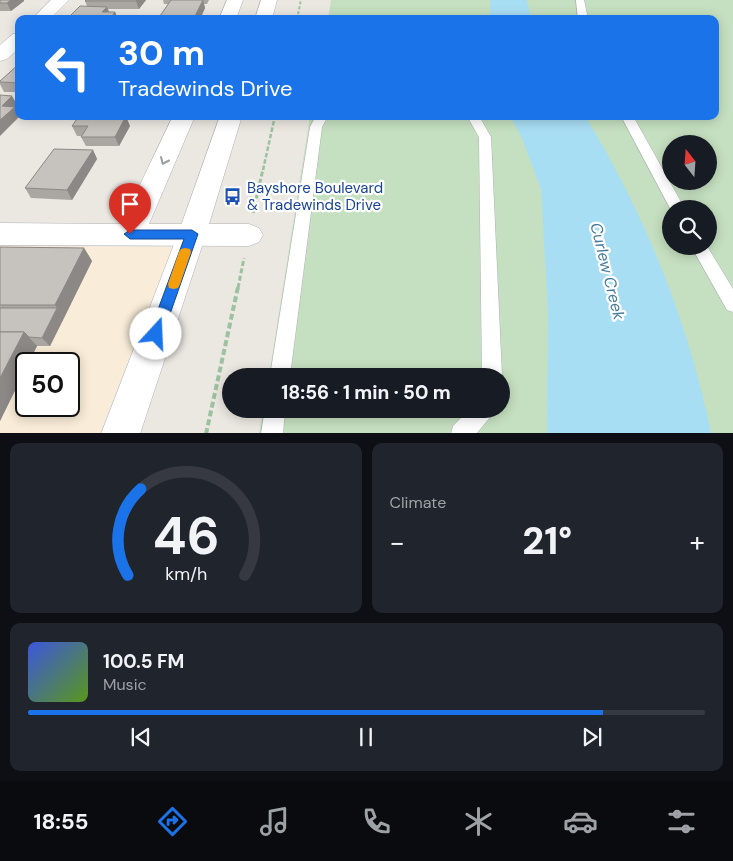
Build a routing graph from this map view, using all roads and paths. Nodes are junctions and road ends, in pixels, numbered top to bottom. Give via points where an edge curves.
1 (61, 0) edge
2 (235, 0) edge
3 (269, 0) edge
4 (301, 0) edge
5 (580, 0) edge
6 (44, 15) edge
7 (229, 15) edge
8 (264, 15) edge
9 (298, 15) edge
10 (582, 15) edge
11 (15, 42) edge
12 (0, 55) edge
13 (182, 120) edge
14 (230, 120) edge
15 (274, 120) edge
16 (320, 120) edge
17 (475, 120) edge
18 (628, 120) edge
19 (673, 200) edge
20 (0, 234) edge
21 (130, 234) junction
22 (192, 234) junction
23 (249, 235) junction
24 (704, 255) edge
25 (733, 305) edge
26 (281, 368) edge
27 (492, 368) edge
28 (275, 418) edge
29 (475, 418) edge
30 (120, 433) edge
31 (206, 433) edge
32 (272, 433) edge
33 (461, 433) edge

1 - 6 street
2 - 7 street
3 - 8 street
4 - 9 path
5 - 10 lane
11 - 12 street
13 -> 21 street
14 - 22 street
15 - 23 path
16 - 26 lane via 316,127
17 - 27 lane via 485,137
18 - 19 lane
20 - 21 street
21 - 22 street
22 - 23 street
22 - 30 street
23 - 31 path
24 - 25 lane
28 - 32 lane
29 - 33 lane

